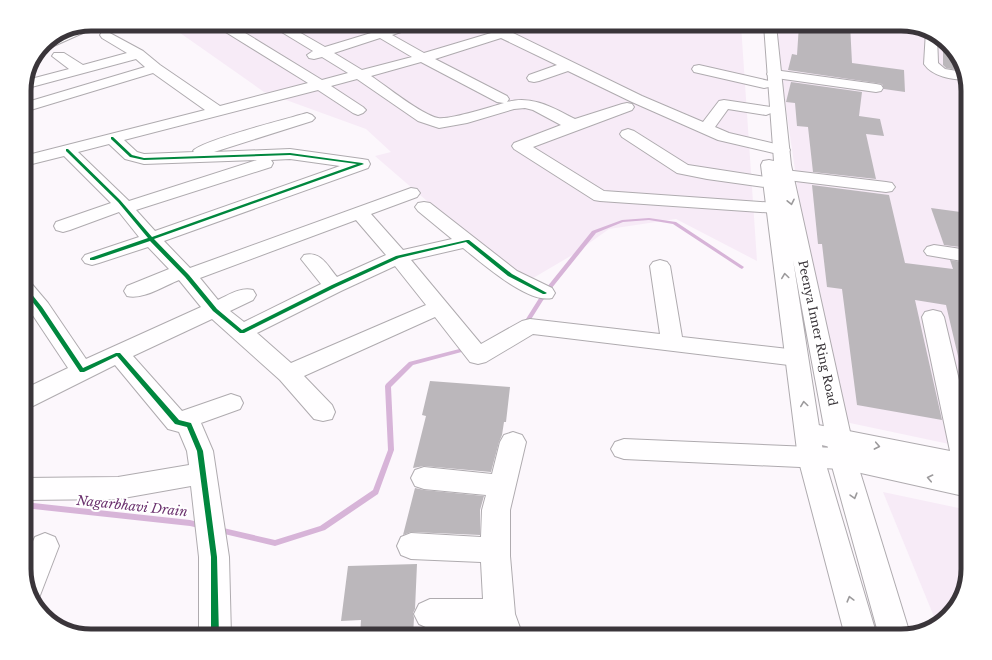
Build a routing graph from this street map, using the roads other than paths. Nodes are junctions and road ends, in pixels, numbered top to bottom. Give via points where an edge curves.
1 (233, 31) edge
2 (289, 31) edge
3 (376, 31) edge
4 (391, 31) edge
5 (498, 31) edge
6 (761, 31) edge
7 (770, 31) edge
8 (503, 33) junction
9 (382, 34) junction
10 (106, 35) dead end
11 (931, 39) edge
12 (324, 52) junction
13 (138, 54) junction
14 (59, 56) dead end
15 (423, 58) junction
16 (552, 58) junction
17 (287, 63) junction
18 (569, 66) junction
19 (155, 68) junction
20 (699, 69) dead end
21 (81, 70) junction
22 (359, 74) junction
23 (959, 75) edge
24 (769, 79) junction
25 (32, 83) edge
26 (319, 84) junction
27 (876, 88) dead end
28 (502, 99) dead end
29 (31, 106) edge
30 (627, 107) dead end
31 (358, 110) dead end
32 (766, 110) junction
33 (217, 111) junction
34 (307, 118) dead end
35 (574, 125) junction
36 (706, 129) junction
37 (628, 134) dead end
38 (112, 138) junction
39 (775, 149) junction
40 (67, 150) junction
41 (290, 154) junction
42 (189, 158) junction
43 (31, 159) edge
44 (778, 179) junction
45 (886, 187) dead end
46 (411, 193) dead end
47 (124, 207) junction
48 (424, 207) dead end
49 (776, 208) junction
50 (359, 212) junction
51 (63, 226) dead end
52 (151, 239) junction
53 (467, 241) junction
54 (934, 251) dead end
55 (961, 255) edge
56 (398, 257) junction
57 (92, 259) dead end
58 (312, 259) dead end
59 (660, 266) dead end
60 (185, 273) junction
61 (334, 286) junction
62 (134, 291) dead end
63 (544, 292) dead end
64 (246, 295) dead end
65 (31, 297) edge
66 (438, 308) junction
67 (215, 310) junction
68 (933, 317) dead end
69 (242, 332) junction
70 (672, 343) junction
71 (118, 354) junction
72 (797, 358) junction
73 (82, 371) junction
74 (288, 374) junction
75 (31, 396) edge
76 (231, 403) dead end
77 (323, 412) dead end
78 (176, 422) junction
79 (808, 433) junction
80 (513, 442) dead end
81 (961, 445) edge
82 (624, 449) dead end
83 (841, 449) junction
84 (811, 458) junction
85 (961, 471) edge
86 (424, 478) dead end
87 (204, 485) junction
88 (502, 486) junction
89 (31, 489) edge
90 (45, 546) dead end
91 (411, 546) dead end
92 (495, 550) junction
93 (32, 579) edge
94 (430, 614) dead end
95 (503, 625) edge
96 (215, 629) edge
97 (860, 629) edge
98 (893, 629) edge

1 - 17 street
2 - 12 street
3 - 9 street
4 - 9 street
5 - 8 street
6 - 24 street, Peenya Inner Ring Road
7 - 24 street, Peenya Inner Ring Road
8 - 15 street
8 - 16 street
9 - 12 street
9 - 15 street
10 - 13 street
11 - 23 street via 931,64 940,72
12 - 17 street
12 - 22 street
13 - 19 street
13 - 21 street
14 - 21 street
15 - 22 street
15 - 28 street
16 - 18 street
16 - 18 street via 534,71
17 - 26 street
18 - 36 street
19 - 29 street
19 - 33 street
20 - 24 street
21 - 25 street
22 - 26 street
22 - 35 street via 423,118 439,123 525,104 537,106
24 - 27 street
24 - 32 street, Peenya Inner Ring Road
24 - 39 street, Peenya Inner Ring Road
26 - 31 street
26 - 33 street
30 - 35 street
32 - 36 street via 727,98
32 - 39 street, Peenya Inner Ring Road
33 - 38 street
34 - 42 street via 217,145
35 - 49 street via 520,146 600,196
36 - 39 street via 724,137
37 - 44 street via 683,169 707,174
38 - 40 street
38 - 42 street via 131,156 144,159
39 - 44 street, Peenya Inner Ring Road
40 - 43 street
40 - 47 street
41 - 42 street
41 - 47 street
41 - 52 street via 362,164
44 - 45 street
44 - 49 street, Peenya Inner Ring Road
44 -> 83 street, Peenya Inner Ring Road
46 - 50 street
47 - 51 street
47 - 52 street
48 - 53 street
72 -> 49 street, Peenya Inner Ring Road
50 - 56 street
50 - 60 street
52 - 57 street
52 - 60 street
53 - 56 street
53 - 63 street via 510,275
54 - 55 street
56 - 61 street
56 - 66 street
58 - 61 street
59 - 70 street
60 - 62 street
60 - 67 street
61 - 69 street
64 - 67 street
65 - 73 street
66 - 70 street via 478,356 530,326
66 - 74 street
67 - 69 street
67 - 71 street
68 - 81 street
69 - 74 street
70 - 72 street
71 - 73 street
71 - 78 street
79 -> 72 street, Peenya Inner Ring Road
73 - 75 street
74 - 77 street
76 - 78 street
78 - 87 street via 189,425 200,452
79 - 83 street
79 - 84 street, Peenya Inner Ring Road
80 - 88 street
82 - 84 street
83 - 84 street
83 - 85 street
83 -> 98 street, Peenya Inner Ring Road
97 -> 84 street, Peenya Inner Ring Road
86 - 88 street
87 - 89 street
87 - 96 street via 214,557
88 - 92 street via 496,510
90 - 93 street
91 - 92 street
92 - 95 street
94 - 95 street

